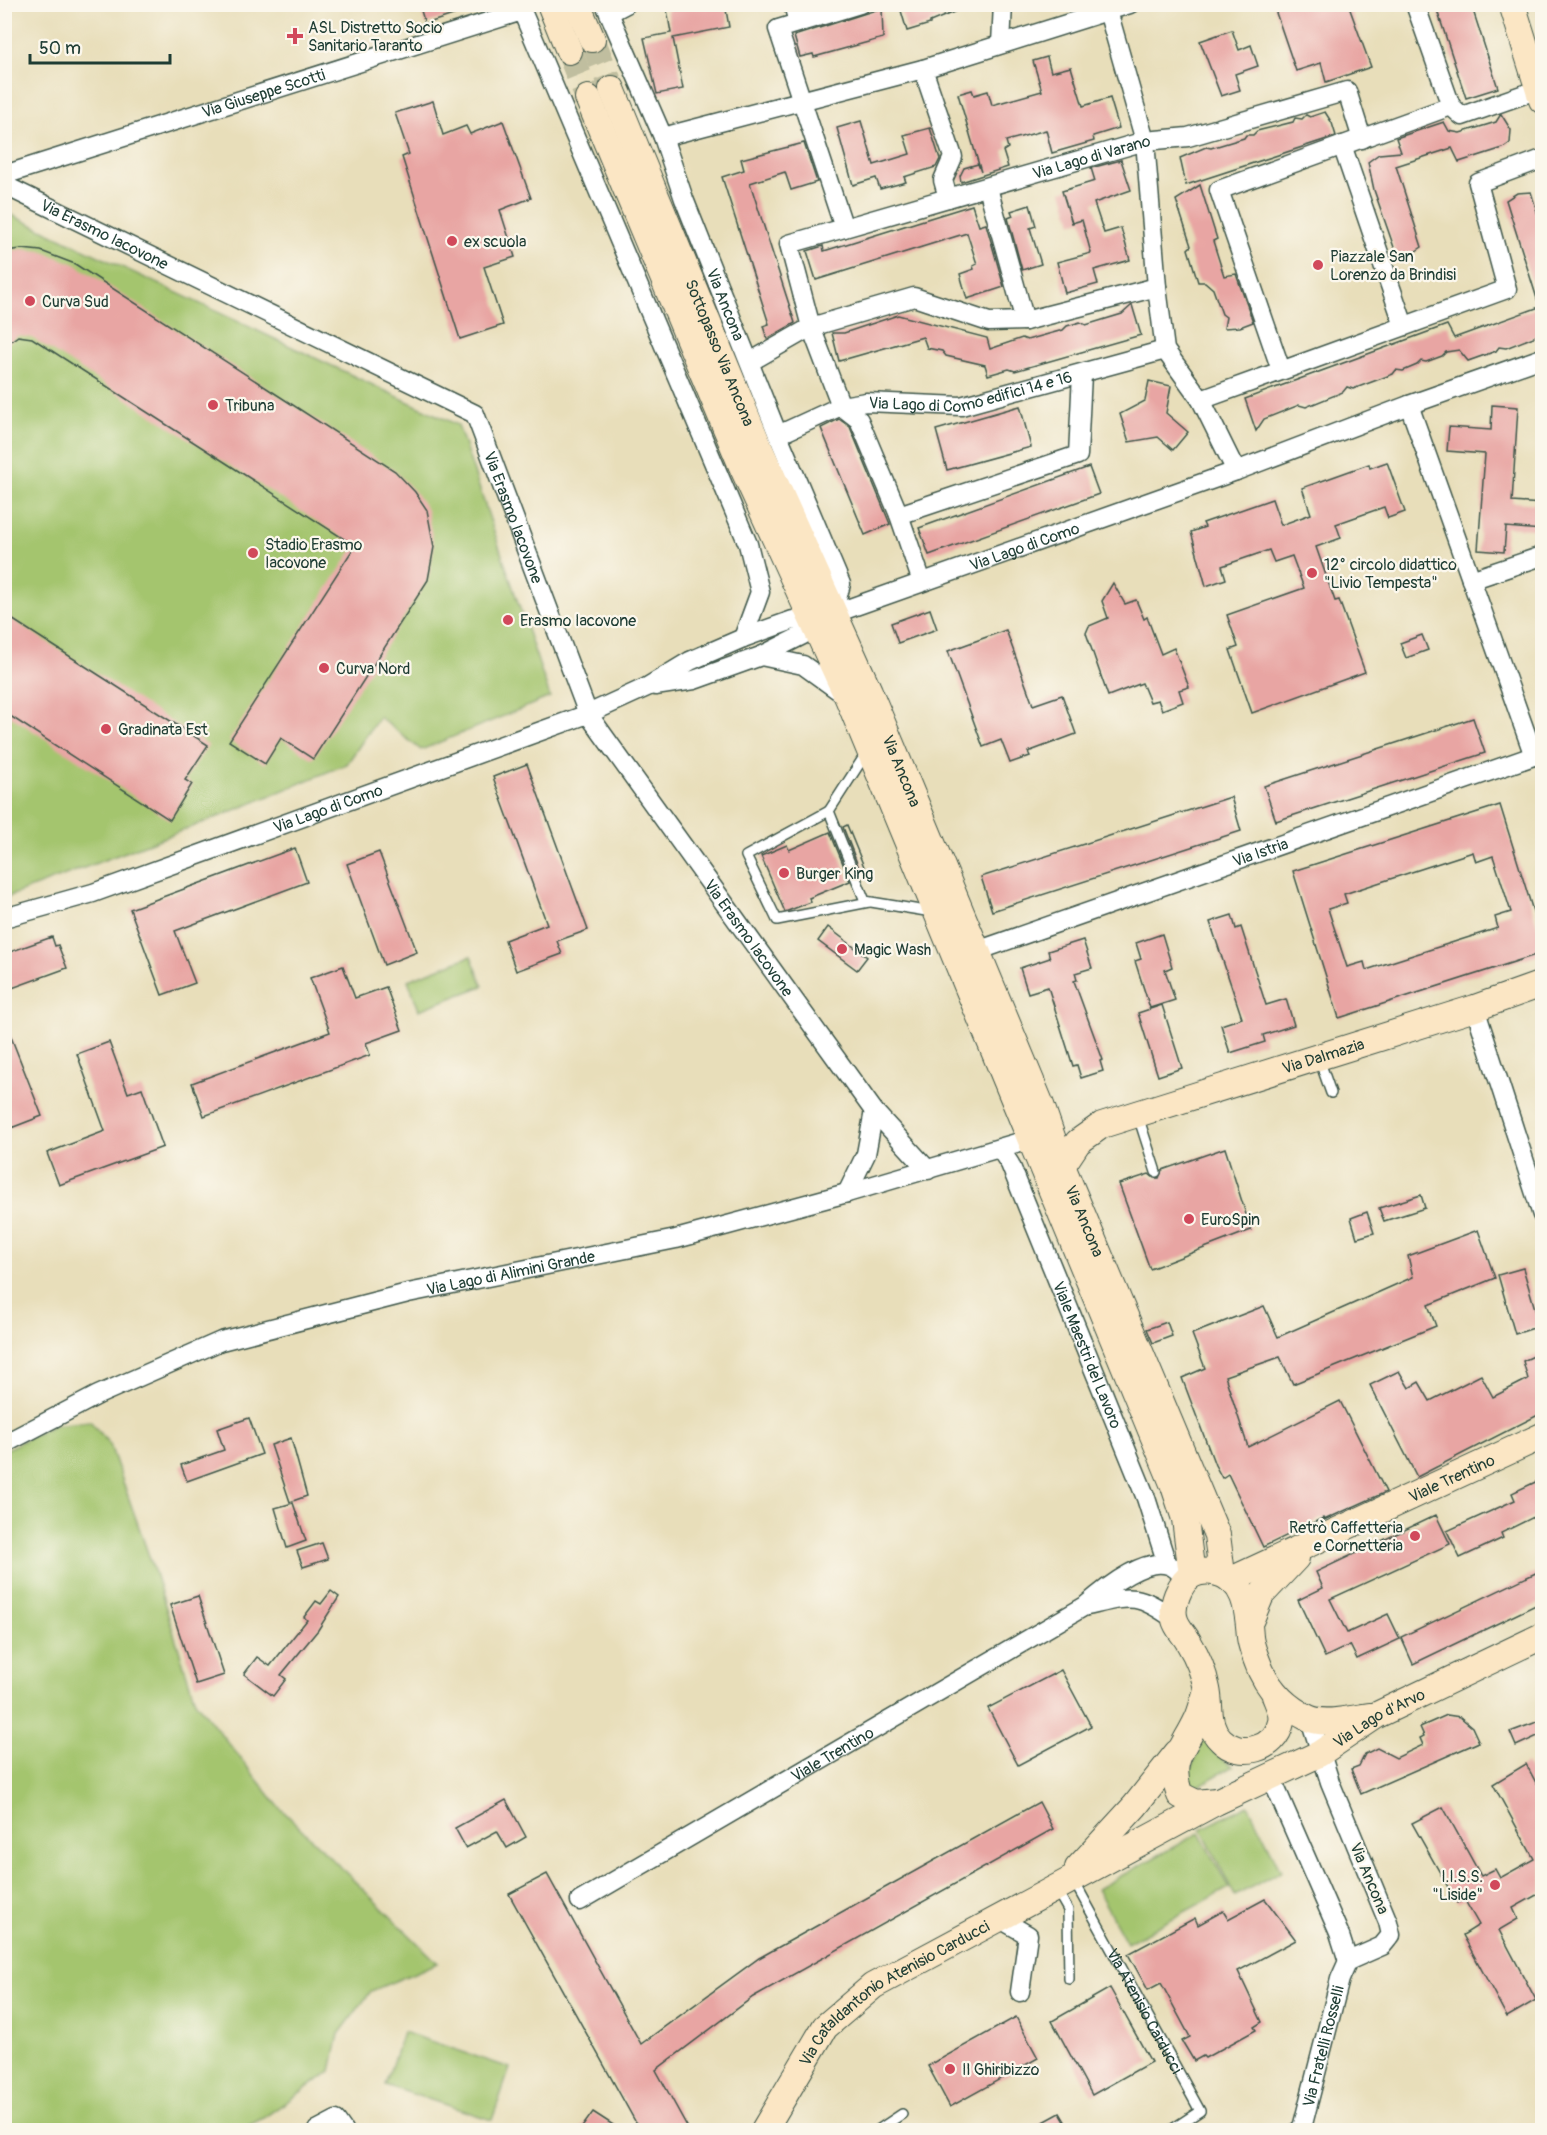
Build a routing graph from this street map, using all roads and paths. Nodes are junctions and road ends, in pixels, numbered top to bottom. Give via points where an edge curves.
1 (550, 4) edge
2 (577, 4) edge
3 (626, 4) edge
4 (793, 4) edge
5 (860, 4) edge
6 (1003, 4) edge
7 (1130, 4) edge
8 (1415, 4) edge
9 (1512, 4) edge
10 (520, 8) edge
11 (607, 9) edge
12 (1108, 11) junction
13 (798, 23) junction
14 (592, 39) tunnel mouth
15 (1001, 44) junction
16 (569, 51) tunnel mouth
17 (923, 69) junction
18 (612, 89) tunnel mouth
19 (1541, 94) edge
20 (588, 98) tunnel mouth
21 (803, 100) junction
22 (1450, 106) junction
23 (663, 137) junction
24 (1362, 139) junction
25 (1144, 141) junction
26 (1342, 146) junction
27 (1542, 159) edge
28 (4, 175) edge
29 (4, 185) edge
30 (988, 188) junction
31 (948, 198) junction
32 (844, 228) junction
33 (1157, 287) junction
34 (1025, 321) junction
35 (1404, 326) junction
36 (812, 327) junction
37 (1165, 350) junction
38 (1542, 359) edge
39 (750, 362) junction
40 (1281, 370) junction
41 (1082, 374) junction
42 (1201, 400) junction
43 (1409, 405) junction
44 (841, 406) junction
45 (763, 443) junction
46 (706, 445) junction
47 (1236, 471) junction
48 (899, 515) junction
49 (1542, 556) edge
50 (1471, 580) junction
51 (922, 582) junction
52 (823, 617) junction
53 (743, 638) junction
54 (761, 656) junction
55 (647, 687) junction
56 (848, 698) junction
57 (588, 714) junction
58 (869, 750) junction
59 (1538, 755) edge
60 (829, 811) junction
61 (869, 902) junction
62 (938, 913) junction
63 (4, 918) edge
64 (977, 951) junction
65 (1542, 984) edge
66 (1475, 1008) junction
67 (1318, 1057) junction
68 (1331, 1093) dead end
69 (1041, 1105) junction
70 (874, 1111) junction
71 (1137, 1114) junction
72 (1102, 1125) junction
73 (1033, 1138) junction
74 (1000, 1149) junction
75 (1062, 1166) junction
76 (928, 1170) junction
77 (1156, 1172) dead end
78 (847, 1193) junction
79 (1542, 1215) edge
80 (1542, 1436) edge
81 (4, 1444) edge
82 (1217, 1535) junction
83 (1311, 1544) junction
84 (1181, 1574) junction
85 (1226, 1577) junction
86 (1085, 1606) junction
87 (1174, 1619) junction
88 (1251, 1619) junction
89 (1542, 1636) edge
90 (1207, 1690) junction
91 (1275, 1696) junction
92 (1377, 1715) junction
93 (1310, 1719) junction
94 (1281, 1725) junction
95 (1177, 1753) junction
96 (1319, 1754) junction
97 (1270, 1774) junction
98 (1216, 1802) junction
99 (1065, 1885) junction
100 (580, 1900) dead end
101 (1000, 1919) junction
102 (1348, 1961) junction
103 (1069, 1979) dead end
104 (1020, 1992) dead end
105 (902, 2114) dead end
106 (317, 2130) edge
107 (343, 2130) edge
108 (764, 2130) edge
109 (878, 2130) edge
110 (1171, 2130) edge
111 (1299, 2130) edge

1 - 16 street
2 - 14 street
3 - 11 street
4 - 13 street
5 - 13 street
6 - 15 street
7 - 12 street
8 - 22 street
9 - 19 street
10 - 28 street, Via Giuseppe Scotti
10 - 46 street
11 - 23 street, Via Ancona
12 - 15 street
12 - 25 street
13 - 21 street via 778,28
15 - 17 street
17 - 21 street
17 - 31 street via 953,158 942,180
18 - 45 street, Sottopasso Via Ancona
19 - 22 street via 1462,116
20 - 45 street, Sottopasso Via Ancona
21 - 23 street
21 - 32 street
22 - 24 street
23 - 39 street, Via Ancona
24 - 25 street, Via Lago di Varano via 1347,91 1188,137
24 - 26 street
25 - 30 street, Via Lago di Varano
25 - 33 street
26 - 35 street
26 - 40 street via 1219,189
27 - 35 street via 1478,183 1507,289
29 - 57 street, Via Erasmo Iacovone via 475,414
30 - 31 street, Via Lago di Varano
30 - 34 street
31 - 32 street, Via Lago di Varano
32 - 36 street, Via Lago di Varano via 789,244
33 - 34 street
33 - 37 street
34 - 36 street via 989,322 914,297
35 - 40 street
36 - 39 street
36 - 44 street
37 - 41 street, Via Lago di Como edifici 14 e 16
37 - 42 street
38 - 43 street, Via Lago di Como
39 - 45 street, Via Ancona
40 - 42 street
41 - 44 street, Via Lago di Como edifici 14 e 16 via 961,406 866,402
41 - 48 street via 1078,455
42 - 47 street
43 - 47 street, Via Lago di Como
43 - 50 street
44 - 45 street, Via Lago di Como edifici 14 e 16
44 - 48 street via 859,420
45 - 46 street
45 - 52 street, Sottopasso Via Ancona
45 - 52 street, Via Ancona via 841,584
46 - 53 street via 748,544 760,592
47 - 51 street, Via Lago di Como
48 - 51 street
49 - 50 street
50 - 59 street
51 - 52 street, Via Lago di Como
52 - 53 street, Via Lago di Como via 793,620
52 - 54 street, Via Lago di Como via 803,635
52 - 56 street, Via Ancona
52 - 64 street, Via Ancona via 869,691
53 - 55 street, Via Lago di Como via 690,661
54 - 55 street, Via Lago di Como via 694,680
54 - 56 street via 803,665
55 - 57 street, Via Lago di Como
56 - 58 street, Via Ancona
57 - 63 street, Via Lago di Como via 93,892
57 - 70 street, Via Erasmo Iacovone
58 - 60 lane
58 - 62 street, Via Ancona
59 - 64 street, Via Istria
60 - 61 lane via 865,902
60 - 61 lane via 746,856 777,920
61 - 62 lane
62 - 73 street, Via Ancona
64 - 69 street, Via Ancona
65 - 66 street, Via Dalmazia
66 - 67 street, Via Dalmazia
66 - 79 street
67 - 68 lane
67 - 71 street, Via Dalmazia
69 - 72 street, Via Dalmazia via 1065,1125
69 - 75 street, Via Ancona
70 - 76 street, Via Erasmo Iacovone
70 - 78 street via 866,1154
71 - 72 street, Via Dalmazia
71 - 77 lane
72 - 75 street, Via Dalmazia via 1078,1142
73 - 74 street, Via Lago di Alimini Grande
73 - 84 street, Via Ancona via 1174,1486 1185,1519
74 - 76 street, Via Lago di Alimini Grande
74 - 84 street, Viale Maestri del Lavoro via 1010,1164 1146,1498
75 - 82 street, Via Ancona
76 - 78 street, Via Lago di Alimini Grande
78 - 81 street, Via Lago di Alimini Grande via 676,1239 408,1293 221,1341 98,1395
80 - 83 street, Viale Trentino
82 - 83 street, Via Ancona via 1241,1557 1263,1556
82 - 85 street, Via Ancona
83 - 85 street, Viale Trentino
83 - 88 street via 1261,1595
84 - 85 street via 1206,1571
84 - 86 street, Viale Trentino via 1138,1569 1113,1582
84 - 87 street, Via Ancona
85 - 88 street, Via Ancona via 1244,1596
86 - 87 street, Viale Trentino via 1140,1598
86 - 100 street, Viale Trentino
87 - 90 street via 1191,1644
88 - 91 street, Via Ancona via 1250,1638
89 - 92 street, Via Lago d'Arvo
90 - 94 street via 1212,1728 1235,1751 1253,1750 1268,1742
90 - 95 street via 1197,1720
91 - 93 street, Via Ancona
91 - 94 street, Via Ancona
92 - 93 street
92 - 96 street, Via Lago d'Arvo
93 - 96 street, Via Ancona
94 - 98 street via 1276,1748 1255,1773
95 - 98 street via 1174,1779 1180,1795 1196,1803
95 - 99 street
96 - 97 street, Via Lago d'Arvo
96 - 102 street, Via Ancona via 1391,1935 1382,1946
97 - 98 street, Via Lago d'Arvo
97 - 102 street
98 - 99 street
99 - 101 street, Via Cataldantonio Atenisio Carducci
99 - 103 lane
99 - 110 lane, Via Atenisio Carducci via 1200,2111
101 - 104 street via 1028,1935
101 - 108 street, Via Cataldantonio Atenisio Carducci via 873,1986 825,2027
102 - 111 street, Via Fratelli Rosselli
105 - 109 lane
106 - 107 street via 336,2120

